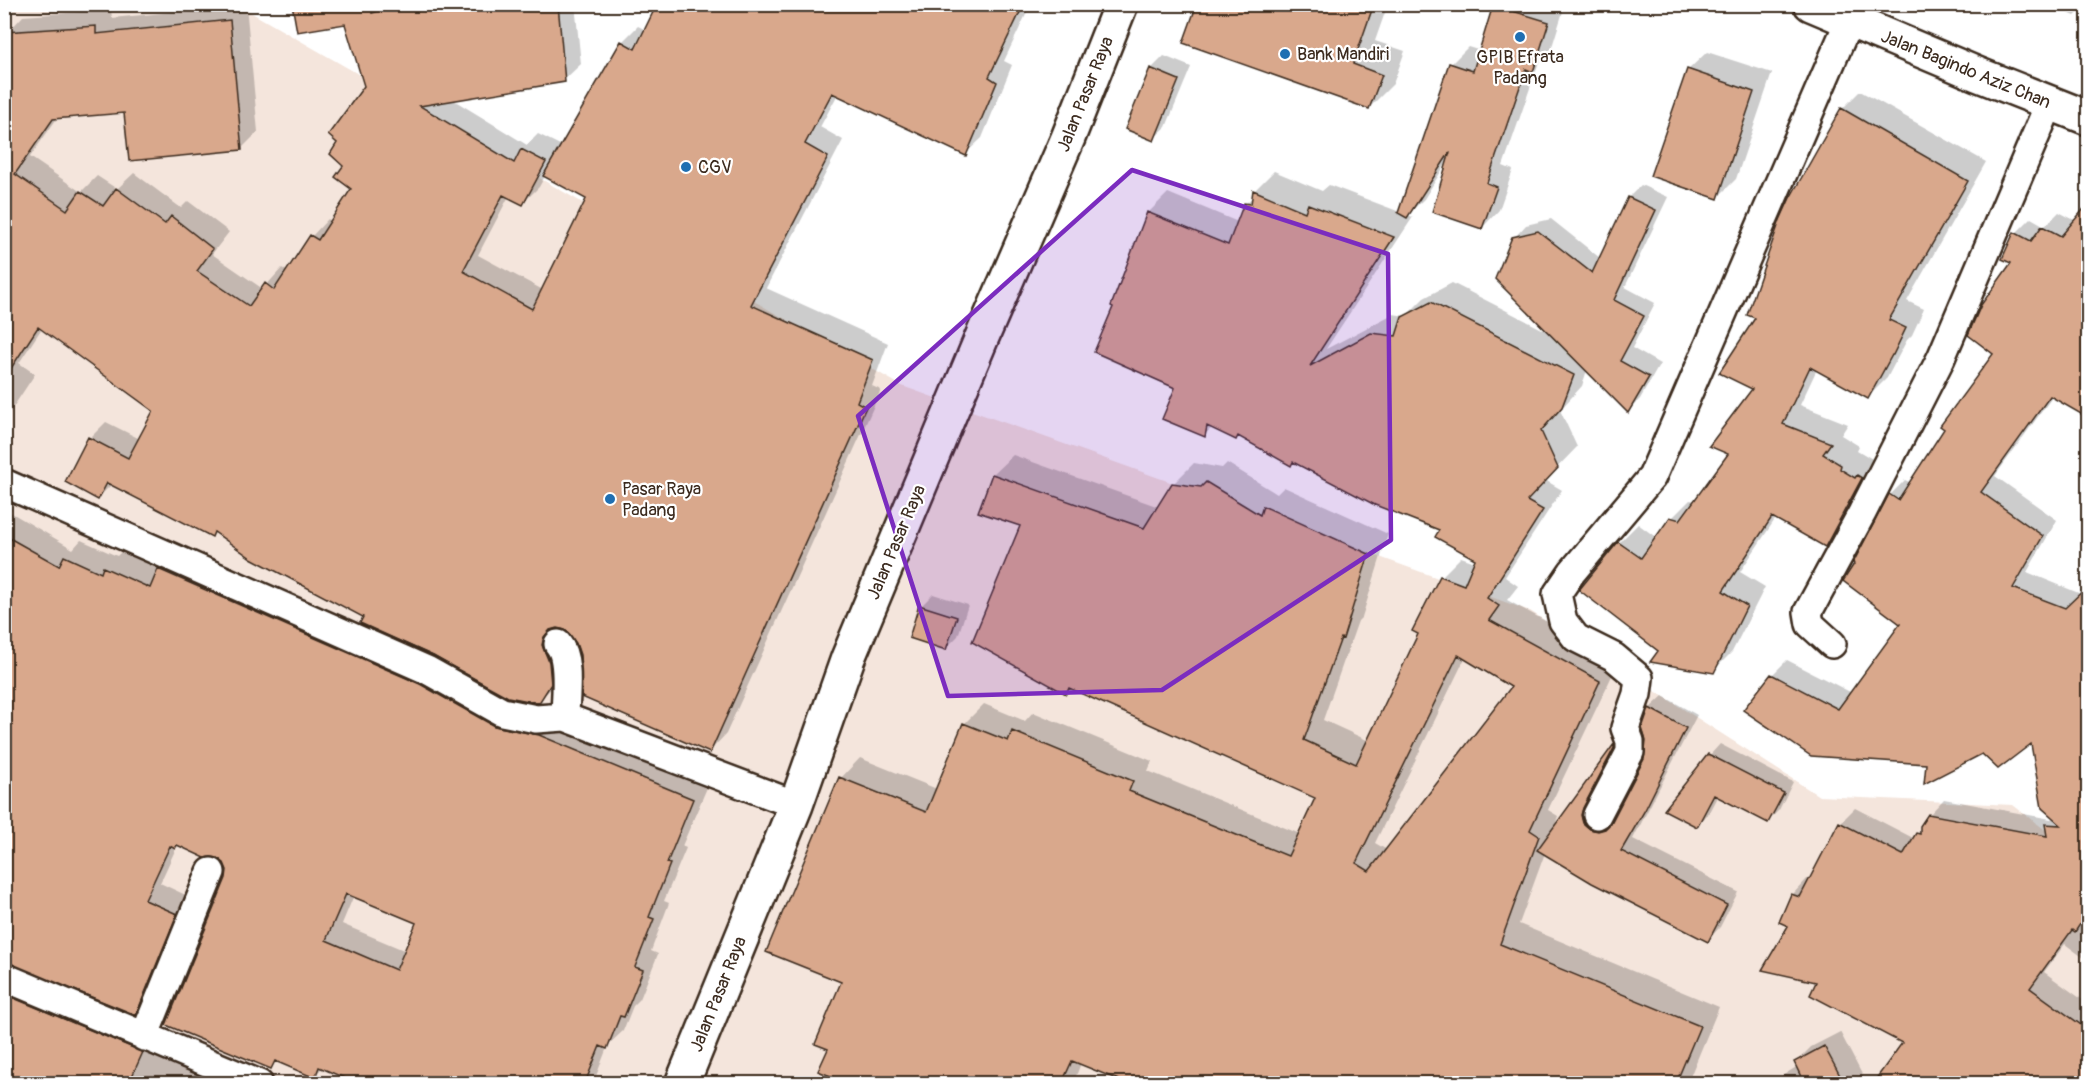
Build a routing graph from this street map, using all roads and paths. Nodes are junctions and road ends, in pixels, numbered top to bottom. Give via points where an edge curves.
1 (1121, 4) edge
2 (1811, 4) edge
3 (1849, 21) junction
4 (2050, 102) junction
5 (2088, 118) edge
6 (4, 483) edge
7 (558, 644) dead end
8 (1832, 644) dead end
9 (565, 717) junction
10 (796, 805) junction
11 (1597, 815) dead end
12 (211, 872) dead end
13 (4, 977) edge
14 (144, 1037) junction
15 (259, 1083) edge
16 (682, 1083) edge

1 - 10 main road, Jalan Pasar Raya via 848,658
2 - 3 main road, Jalan Bagindo Aziz Chan
3 - 4 main road, Jalan Bagindo Aziz Chan
3 - 11 street via 1652,477 1557,594 1563,621 1576,638 1614,657 1639,678 1625,728 1630,752
4 - 5 main road, Jalan Bagindo Aziz Chan
4 - 8 street via 1941,358 1808,612 1810,624
6 - 9 street via 427,670 502,712 537,719
7 - 9 street via 566,669
9 - 10 street
10 - 16 main road, Jalan Pasar Raya
12 - 14 street
13 - 14 street
14 - 15 street

